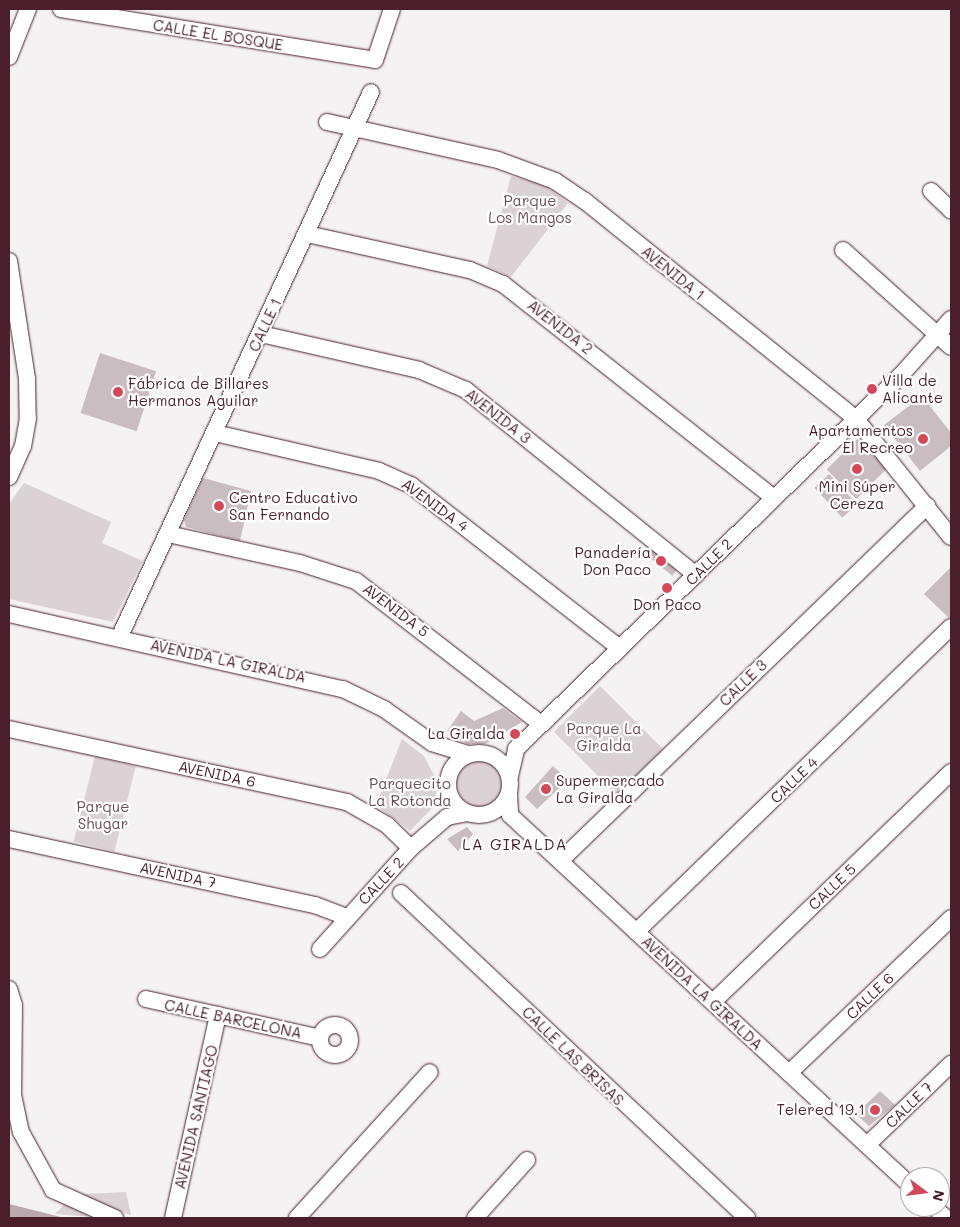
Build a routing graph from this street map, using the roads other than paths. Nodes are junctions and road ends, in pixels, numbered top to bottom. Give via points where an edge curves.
1 (28, 9) edge
2 (61, 9) edge
3 (392, 9) edge
4 (9, 57) edge
5 (371, 92) dead end
6 (327, 122) dead end
7 (355, 128) junction
8 (931, 191) dead end
9 (951, 210) edge
10 (307, 234) junction
11 (843, 250) dead end
12 (9, 261) edge
13 (951, 319) edge
14 (261, 334) junction
15 (938, 335) junction
16 (951, 347) edge
17 (856, 419) junction
18 (215, 433) junction
19 (9, 477) edge
20 (774, 498) junction
21 (927, 506) junction
22 (168, 534) junction
23 (951, 537) edge
24 (696, 574) junction
25 (9, 614) edge
26 (951, 628) edge
27 (119, 638) junction
28 (620, 648) junction
29 (541, 724) junction
30 (9, 729) edge
31 (432, 744) junction
32 (516, 749) junction
33 (468, 754) junction
34 (485, 754) junction
35 (951, 772) edge
36 (449, 774) junction
37 (510, 776) junction
38 (509, 794) junction
39 (450, 795) junction
40 (468, 813) junction
41 (490, 813) junction
42 (510, 815) junction
43 (447, 817) junction
44 (9, 839) edge
45 (411, 848) junction
46 (560, 861) junction
47 (401, 893) dead end
48 (346, 917) junction
49 (951, 918) edge
50 (636, 932) junction
51 (320, 949) dead end
52 (9, 988) edge
53 (146, 1000) dead end
54 (712, 1002) junction
55 (218, 1015) junction
56 (320, 1038) dead end
57 (951, 1064) edge
58 (430, 1072) dead end
59 (789, 1073) junction
60 (867, 1145) junction
61 (527, 1160) dead end
62 (900, 1176) edge
63 (115, 1218) edge
64 (173, 1218) edge
65 (297, 1218) edge
66 (475, 1218) edge
67 (747, 1218) edge

1 - 4 street
2 - 3 street, CALLE EL BOSQUE via 375,60
5 - 7 street, CALLE 1
6 - 7 street, AVENIDA 1
7 - 10 street, CALLE 1
7 - 17 street, AVENIDA 1 via 498,160 555,181
8 - 9 street
10 - 14 street, CALLE 1
10 - 20 street, AVENIDA 2 via 470,270 503,284
11 - 15 street
12 - 19 street via 27,378 28,418 23,446
13 - 15 street, CALLE 2
14 - 18 street, CALLE 1
14 - 24 street, AVENIDA 3 via 419,370 466,390
15 - 16 street
15 - 17 street, CALLE 2
17 - 20 street, CALLE 2
17 - 21 street, AVENIDA 1
18 - 22 street, CALLE 1
18 - 28 street, AVENIDA 4 via 379,471 411,485
20 - 24 street, CALLE 2
21 - 23 street, AVENIDA 1
21 - 46 street, CALLE 3
22 - 27 street, CALLE 1
22 - 29 street, AVENIDA 5 via 300,563 356,581
24 - 28 street, CALLE 2
25 - 27 street, AVENIDA LA GIRALDA
26 - 50 street, CALLE 4
27 - 31 street, AVENIDA LA GIRALDA via 343,689
28 - 29 street, CALLE 2
29 - 32 street, CALLE 2
30 - 45 street, AVENIDA 6 via 346,802 387,824
31 - 33 street, AVENIDA LA GIRALDA
31 - 36 street, AVENIDA LA GIRALDA
32 - 34 street
32 - 37 street
33 - 34 street
33 - 36 street
34 - 37 street via 499,761
35 - 54 street, CALLE 5
36 - 39 street
37 - 38 street
38 - 41 street
38 - 42 street
39 - 40 street
39 - 43 street
40 - 41 street
40 - 43 street
41 - 42 street
42 - 46 street, AVENIDA LA GIRALDA
43 - 45 street, CALLE 2
44 - 48 street, AVENIDA 7 via 315,905
45 - 48 street, CALLE 2
46 - 50 street, AVENIDA LA GIRALDA
47 - 67 street, CALLE LAS BRISAS
48 - 51 street, CALLE 2
49 - 59 street, CALLE 6
50 - 54 street, AVENIDA LA GIRALDA
52 - 63 street via 14,1005 15,1114 52,1190
53 - 55 street, CALLE BARCELONA
54 - 59 street, AVENIDA LA GIRALDA
55 - 56 street, CALLE BARCELONA
55 - 64 street, AVENIDA SANTIAGO
57 - 60 street, CALLE 7
58 - 65 street
59 - 60 street, AVENIDA LA GIRALDA
60 - 62 street, AVENIDA LA GIRALDA
61 - 66 street

